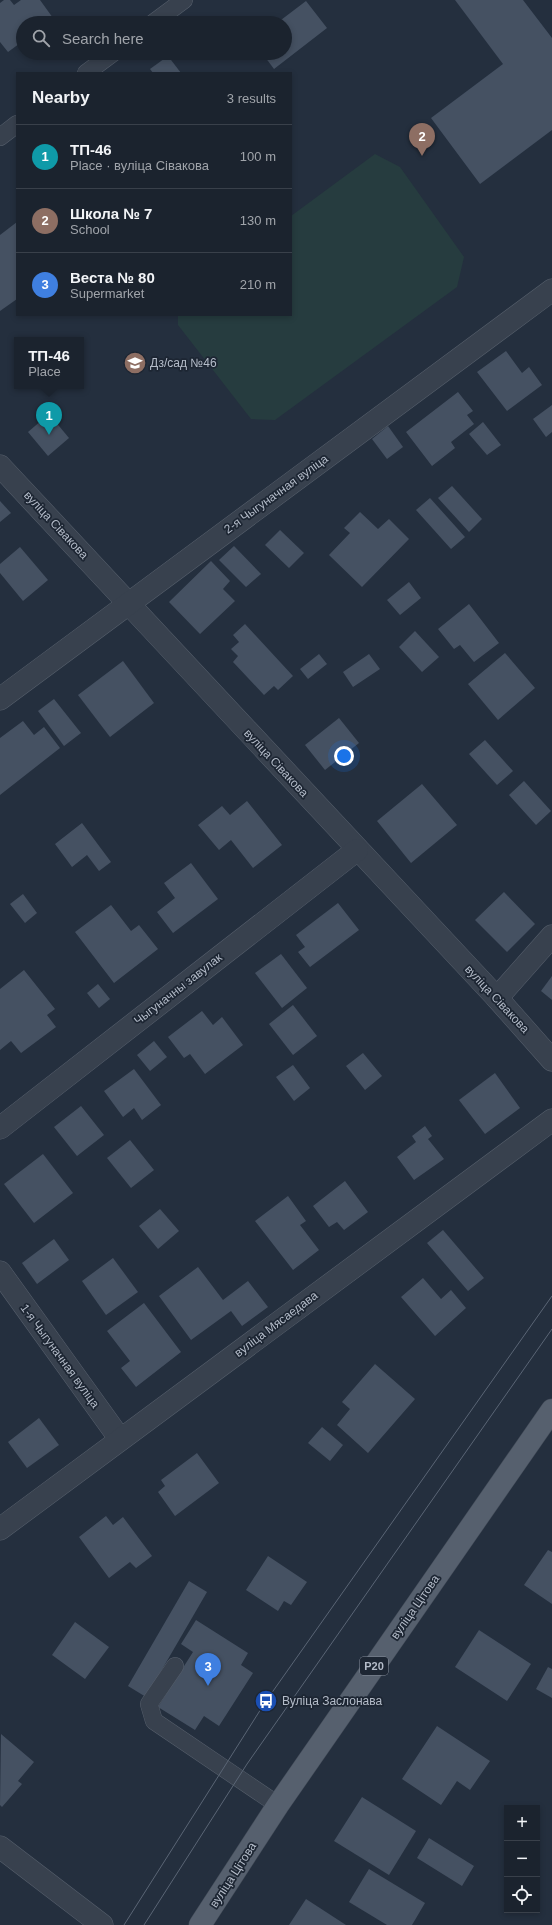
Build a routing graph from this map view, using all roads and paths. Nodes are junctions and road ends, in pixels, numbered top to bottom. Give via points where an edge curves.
1 (184, 0) edge
2 (162, 16) edge
3 (103, 60) edge
4 (87, 72) edge
5 (16, 125) edge
6 (0, 137) edge
7 (552, 290) edge
8 (0, 466) edge
9 (128, 602) junction
10 (0, 699) edge
11 (357, 850) junction
12 (552, 936) edge
13 (497, 998) junction
14 (552, 1060) edge
15 (552, 1120) edge
16 (0, 1128) edge
17 (0, 1272) edge
18 (552, 1410) edge
19 (120, 1439) junction
20 (0, 1529) edge
21 (175, 1666) dead end
22 (278, 1805) junction
23 (0, 1847) edge
24 (102, 1925) edge
25 (200, 1925) edge

1 - 2 lane
3 - 4 lane
5 - 6 lane
7 - 9 street, 2-я Чыгуначная вуліца
8 - 9 street, вуліца Сівакова
9 - 10 street, 2-я Чыгуначная вуліца
9 - 11 street, вуліца Сівакова
11 - 13 street, вуліца Сівакова
11 - 16 street, Чыгуначны завулак
12 - 13 street
13 - 14 street, вуліца Сівакова
15 - 19 street, вуліца Мясаедава
17 - 19 street, 1-я Чыгуначная вуліца
18 - 22 main road, вуліца Цітова / Р20
19 - 20 street, вуліца Мясаедава
21 - 22 lane via 149,1704 154,1721
22 - 25 main road, вуліца Цітова / Р20
23 - 24 street

